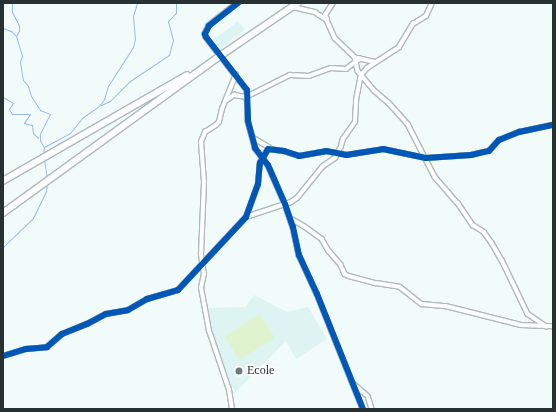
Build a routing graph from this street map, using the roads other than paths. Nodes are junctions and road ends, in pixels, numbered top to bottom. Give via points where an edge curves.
1 (238, 3) edge
2 (298, 3) edge
3 (333, 3) edge
4 (432, 3) edge
5 (292, 7) junction
6 (327, 20) junction
7 (220, 56) junction
8 (355, 57) junction
9 (360, 59) junction
10 (375, 62) junction
11 (356, 63) junction
12 (236, 75) junction
13 (361, 75) junction
14 (247, 96) junction
15 (225, 102) junction
16 (553, 125) edge
17 (252, 137) junction
18 (270, 148) junction
19 (338, 154) junction
20 (262, 158) junction
21 (426, 158) junction
22 (3, 180) edge
23 (285, 204) junction
24 (3, 214) edge
25 (246, 217) junction
26 (290, 218) junction
27 (202, 265) junction
28 (546, 326) junction
29 (553, 326) edge
30 (3, 356) edge
31 (353, 384) junction
32 (232, 409) edge
33 (362, 409) edge
34 (372, 409) edge

1 - 7 street via 206,30 206,37
2 - 5 main road
3 - 6 street via 325,15
4 - 10 street via 426,16 416,21 409,29 399,47
5 - 6 street via 308,9
5 - 7 main road
6 - 8 street via 335,38
7 - 12 street
7 - 22 main road
7 - 24 main road
8 - 9 street
8 - 11 street
9 - 10 street
9 - 11 street
10 - 13 street
11 - 13 street
11 - 14 street via 346,69 331,68 309,76 290,75
12 - 14 street via 247,90
12 - 15 street
13 - 19 street via 355,122 343,140
13 - 21 street via 408,124
14 - 15 street via 230,96
14 - 17 street
15 - 27 street via 219,122 205,132 201,142 204,182
16 - 21 street via 506,137 485,153
17 - 18 street
17 - 20 street
18 - 19 street via 299,156 326,151
18 - 20 street
19 - 21 street via 383,149
19 - 23 street via 322,167 297,198
20 - 23 street via 268,165
20 - 25 street via 254,199
21 - 28 street via 438,180 473,225 484,232 492,243 528,314
23 - 25 street
23 - 26 street
25 - 27 street
26 - 28 street via 322,240 349,276 400,287 422,304 446,306 522,325
26 - 31 street via 301,260 318,294
27 - 30 street via 178,290 147,299 128,310 106,314 62,334 47,347 26,349
27 - 32 street via 204,274 201,288 204,308 229,390
28 - 29 street
31 - 33 street
31 - 34 street via 368,396

